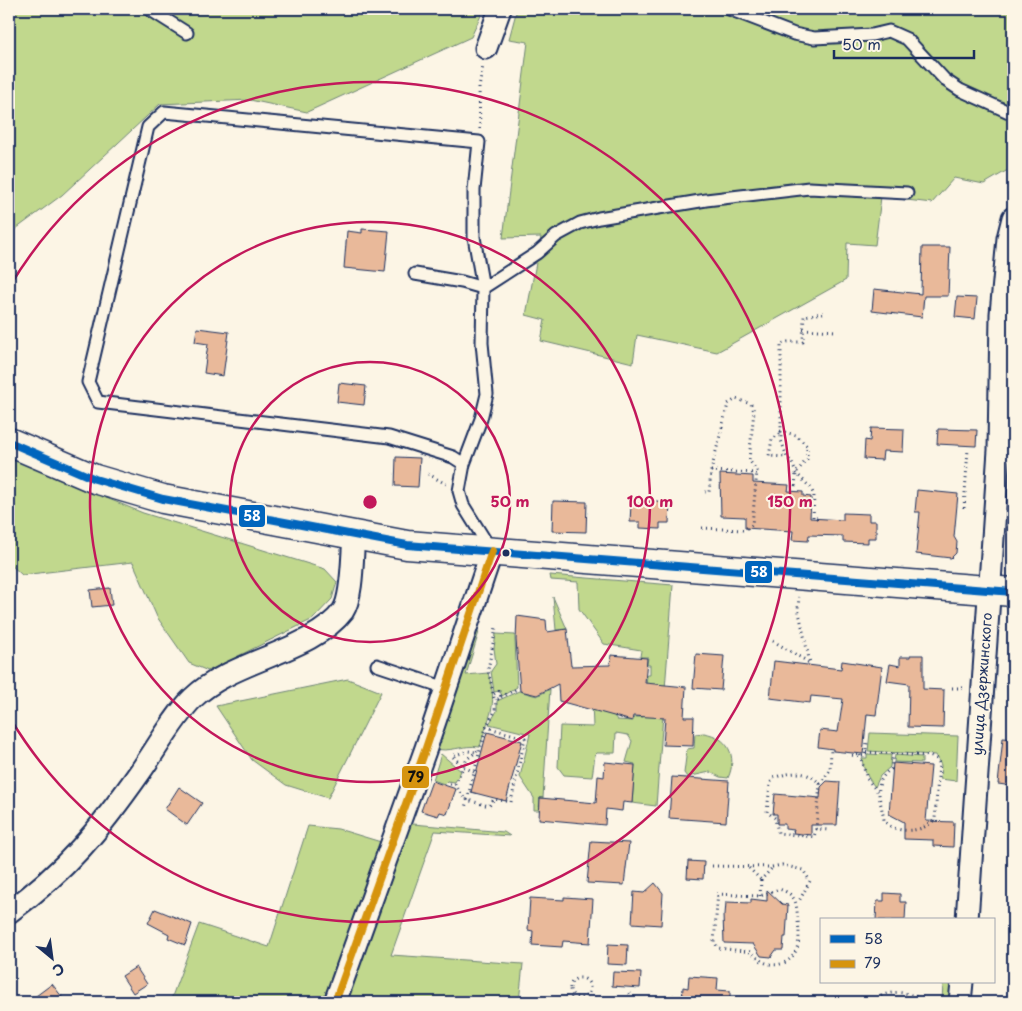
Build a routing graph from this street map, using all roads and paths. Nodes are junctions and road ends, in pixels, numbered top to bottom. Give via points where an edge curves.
1 (149, 9) edge
2 (500, 9) edge
3 (729, 9) edge
4 (187, 33) dead end
5 (486, 48) joint
6 (1013, 114) edge
7 (479, 142) junction
8 (907, 193) dead end
9 (1010, 228) edge
10 (415, 274) dead end
11 (483, 288) junction
12 (823, 313) dead end
13 (803, 329) junction
14 (835, 331) dead end
15 (780, 433) junction
16 (9, 442) edge
17 (968, 449) dead end
18 (786, 457) junction
19 (464, 464) junction
20 (711, 471) junction
21 (757, 473) junction
22 (796, 473) junction
23 (795, 490) dead end
24 (705, 492) dead end
25 (964, 508) dead end
26 (817, 518) dead end
27 (702, 528) dead end
28 (354, 536) junction
29 (492, 551) junction
30 (1001, 591) edge
31 (799, 594) dead end
32 (496, 627) dead end
33 (772, 641) dead end
34 (377, 665) dead end
35 (446, 688) junction
36 (519, 688) dead end
37 (952, 688) dead end
38 (968, 688) dead end
39 (494, 694) junction
40 (501, 697) junction
41 (496, 699) junction
42 (486, 727) junction
43 (866, 743) dead end
44 (479, 750) junction
45 (831, 750) dead end
46 (866, 752) junction
47 (893, 754) junction
48 (847, 755) dead end
49 (860, 755) junction
50 (464, 767) junction
51 (474, 772) junction
52 (445, 784) dead end
53 (455, 784) junction
54 (820, 784) junction
55 (877, 791) junction
56 (467, 800) junction
57 (465, 808) dead end
58 (816, 829) junction
59 (829, 830) dead end
60 (712, 866) dead end
61 (749, 867) junction
62 (772, 867) junction
63 (761, 880) junction
64 (760, 896) junction
65 (798, 903) junction
66 (9, 912) edge
67 (967, 918) edge
68 (962, 984) edge
69 (629, 993) dead end
70 (573, 995) junction
71 (680, 997) dead end
72 (335, 1002) edge
73 (568, 1002) edge
74 (633, 1002) edge
75 (665, 1002) edge
76 (791, 1002) edge
77 (798, 1002) edge
78 (874, 1002) edge
79 (926, 1002) edge
80 (960, 1002) edge

1 - 4 lane
2 - 5 street
3 - 6 lane via 794,34 814,38 889,31 907,39 945,80
5 - 7 path via 479,88
7 - 11 lane via 474,237
7 - 19 lane via 164,112 148,126 88,382 98,402 389,437 453,457
8 - 11 lane via 809,188 706,200 599,218 580,223 556,236 537,253
9 - 30 street, улица Дзержинского via 1001,314
10 - 11 lane
11 - 19 lane via 482,343 487,394
12 - 13 path via 804,316
13 - 14 path
13 - 15 path via 803,342 781,344
15 - 18 path
15 - 18 path via 772,439 769,456
15 - 22 path via 796,435 807,446 807,459
16 - 28 street via 61,466 131,491
17 - 25 path
18 - 22 path
19 - 29 lane via 459,492 463,505
20 - 21 path
20 - 21 path via 728,404 736,399 751,404 754,411 749,460
20 - 24 path via 709,492
21 - 27 path via 752,525 743,530
22 - 23 path
22 - 26 path via 814,495 813,518
28 - 29 street via 425,548
28 - 66 street via 349,593 344,609 336,619 304,640 219,678 192,699 87,844
29 - 30 street
29 - 35 street
30 - 67 street, улица Дзержинского
31 - 33 path via 798,608 810,662
32 - 39 path via 488,670
34 - 35 lane
35 - 72 street
36 - 40 path
37 - 38 path
39 - 40 path via 499,691
39 - 41 path
40 - 41 path
41 - 42 path via 495,711
42 - 44 path
42 - 56 path via 525,738 511,802 494,799 489,806
43 - 46 path
44 - 50 path via 467,759
44 - 50 path via 452,756
44 - 51 path
45 - 54 path via 830,770
46 - 47 path
46 - 49 path via 866,756
47 - 55 path via 891,769 882,776
47 - 55 path via 937,759 935,819 917,830 889,825 884,820
48 - 49 path
49 - 55 path via 867,779
50 - 51 path
50 - 53 path
51 - 56 path
52 - 53 path
53 - 56 path
54 - 58 path
54 - 58 path via 804,773 773,778 767,805 767,812 775,818 778,833 814,837
56 - 57 path
58 - 59 path
60 - 61 path
61 - 62 path
61 - 63 path
62 - 63 path
62 - 65 path via 793,866 806,874 809,885
63 - 64 path
64 - 65 path via 779,888
64 - 65 path via 718,893 718,948 752,952 768,965 786,962 797,948 800,931
68 - 80 street
69 - 74 path
70 - 70 path via 582,998 589,992 587,980 582,977 574,979 570,987
70 - 73 path
71 - 75 path via 672,996
76 - 77 path via 798,997
78 - 79 path via 887,993 913,994

